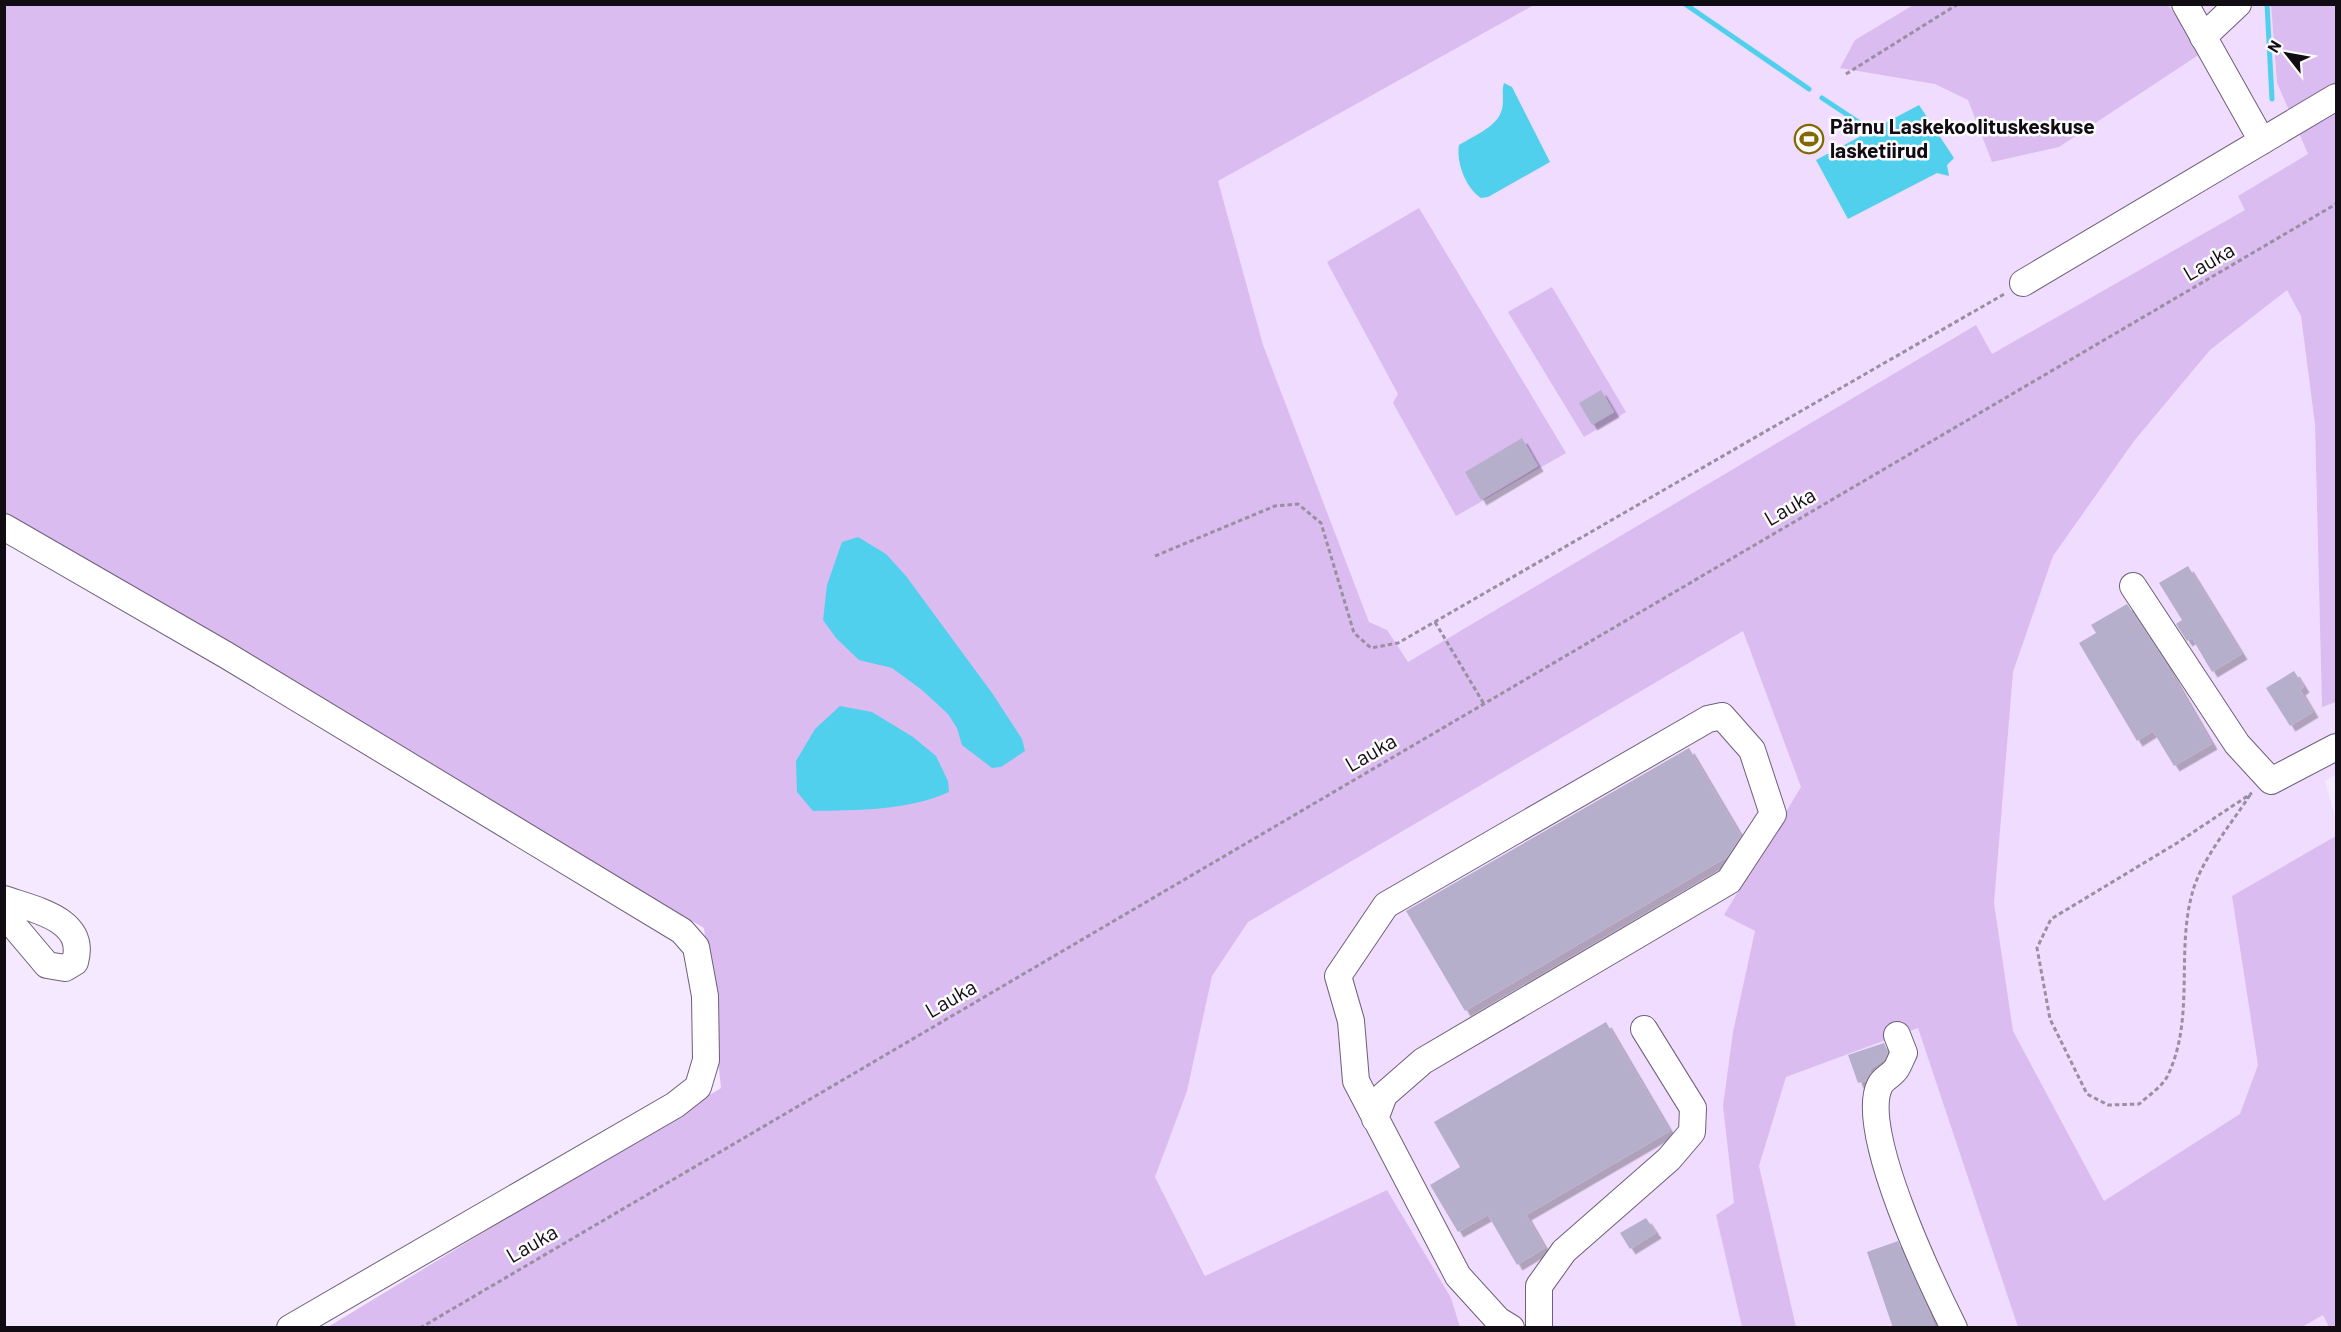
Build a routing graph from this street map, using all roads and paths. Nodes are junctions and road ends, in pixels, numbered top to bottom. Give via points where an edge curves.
1 (1958, 4) edge
2 (2184, 4) edge
3 (2238, 4) edge
4 (2203, 37) junction
5 (1846, 74) dead end
6 (2337, 97) edge
7 (2262, 141) junction
8 (2337, 204) edge
9 (2023, 283) joint
10 (4, 527) edge
11 (1155, 556) dead end
12 (2133, 586) dead end
13 (1435, 622) junction
14 (1484, 704) junction
15 (2337, 747) edge
16 (2261, 788) junction
17 (4, 899) edge
18 (4, 914) edge
19 (1644, 1029) dead end
20 (1897, 1035) dead end
21 (1375, 1119) junction
22 (290, 1328) edge
23 (420, 1328) edge
24 (1511, 1328) edge
25 (1539, 1328) edge
26 (1954, 1328) edge

1 - 5 path
2 - 4 lane
3 - 4 lane
4 - 7 lane
6 - 7 lane
7 - 9 lane
8 - 14 path, Lauka
9 - 13 path
10 - 22 lane via 226,655 682,931 696,947 705,996 706,1060 698,1087 675,1105
11 - 13 path via 1275,506 1298,504 1321,523 1354,633 1371,648 1398,643
12 - 16 lane via 2237,744
13 - 14 path
14 - 23 path, Lauka
15 - 16 lane
16 - 16 path via 2051,919 2037,948 2050,1019 2087,1094 2108,1105 2139,1104 2167,1077 2182,1028 2192,892 2210,857
17 - 18 lane via 60,920 76,937 79,950 75,962 65,968 47,965
19 - 25 lane via 1693,1108 1692,1132 1669,1159 1564,1251 1539,1286
20 - 26 lane via 1904,1053 1896,1070 1880,1085 1876,1108 1881,1150 1921,1257
21 - 21 lane via 1356,1082 1351,1021 1338,976 1386,905 1708,719 1722,716 1752,750 1773,814 1729,881 1423,1061 1384,1095
21 - 24 lane via 1458,1276 1498,1320

